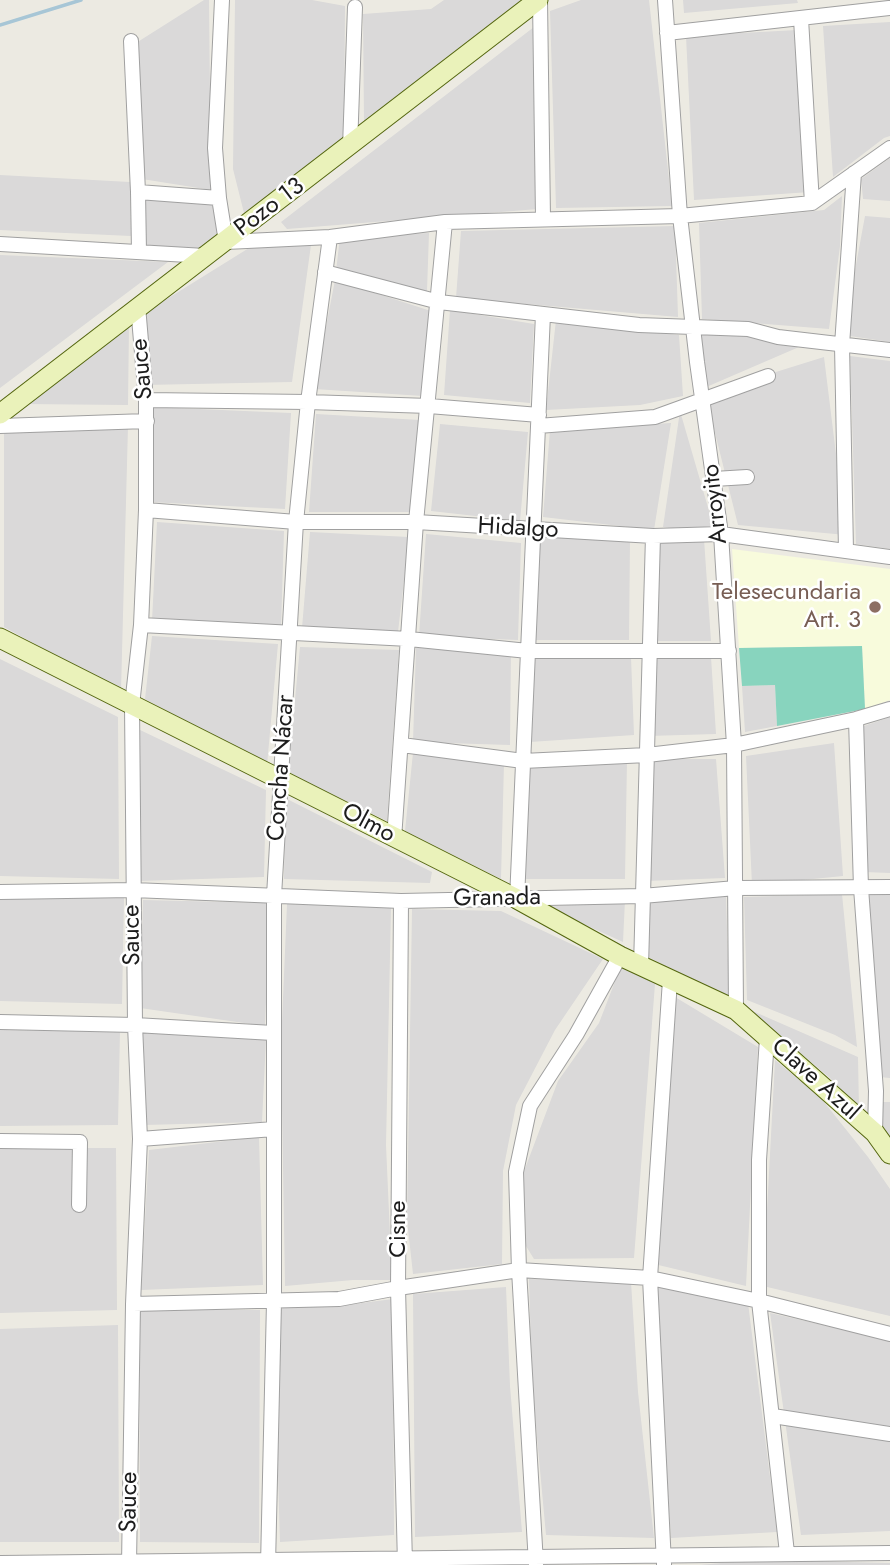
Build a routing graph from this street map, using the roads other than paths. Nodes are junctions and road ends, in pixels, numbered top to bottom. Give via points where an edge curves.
1 (539, 0) edge
2 (665, 0) edge
3 (222, 2) edge
4 (355, 7) dead end
5 (889, 8) edge
6 (801, 19) junction
7 (667, 33) junction
8 (131, 41) dead end
9 (350, 147) junction
10 (890, 148) edge
11 (854, 173) junction
12 (138, 192) junction
13 (219, 198) junction
14 (812, 203) junction
15 (680, 216) junction
16 (543, 218) junction
17 (445, 222) junction
18 (330, 237) junction
19 (226, 242) junction
20 (0, 244) edge
21 (138, 252) junction
22 (205, 256) junction
23 (325, 272) junction
24 (439, 302) junction
25 (138, 306) junction
26 (543, 314) junction
27 (693, 329) junction
28 (842, 345) junction
29 (890, 350) edge
30 (768, 376) dead end
31 (146, 400) junction
32 (704, 400) junction
33 (308, 402) junction
34 (429, 406) junction
35 (0, 414) edge
36 (147, 421) junction
37 (539, 421) junction
38 (0, 426) edge
39 (747, 477) dead end
40 (714, 479) junction
41 (146, 510) junction
42 (296, 522) junction
43 (416, 522) junction
44 (533, 530) junction
45 (721, 534) junction
46 (653, 536) junction
47 (846, 551) junction
48 (890, 557) edge
49 (141, 625) junction
50 (291, 634) junction
51 (0, 638) edge
52 (409, 639) junction
53 (649, 650) junction
54 (729, 651) junction
55 (528, 652) junction
56 (132, 705) junction
57 (890, 709) edge
58 (856, 719) junction
59 (402, 745) junction
60 (734, 745) junction
61 (647, 755) junction
62 (523, 761) junction
63 (282, 779) junction
64 (394, 839) junction
65 (890, 887) edge
66 (736, 888) junction
67 (861, 888) junction
68 (133, 890) junction
69 (0, 892) edge
70 (274, 896) junction
71 (642, 896) junction
72 (517, 899) junction
73 (401, 901) junction
74 (620, 956) junction
75 (641, 966) junction
76 (670, 980) junction
77 (736, 1010) junction
78 (0, 1022) edge
79 (135, 1025) junction
80 (273, 1033) junction
81 (768, 1038) junction
82 (883, 1092) edge
83 (274, 1129) junction
84 (875, 1133) junction
85 (140, 1139) junction
86 (0, 1141) edge
87 (890, 1154) edge
88 (79, 1205) dead end
89 (519, 1270) junction
90 (650, 1278) junction
91 (398, 1288) junction
92 (759, 1301) junction
93 (274, 1302) junction
94 (133, 1304) junction
95 (890, 1334) edge
96 (773, 1416) junction
97 (890, 1434) edge
98 (787, 1553) junction
99 (890, 1553) edge
100 (405, 1561) edge
101 (536, 1561) edge
102 (663, 1561) edge
103 (267, 1562) edge
104 (0, 1563) edge
105 (129, 1564) edge

1 - 9 main road, Pozo 13
1 - 16 street
2 - 7 street, Arroyito
3 - 13 street via 215,148
4 - 9 street
5 - 6 street
6 - 7 street
6 - 14 street
7 - 15 street, Arroyito
8 - 12 street
9 - 19 main road, Pozo 13
10 - 11 street
11 - 14 street
11 - 28 street
12 - 13 street
12 - 21 street
13 - 19 street
14 - 15 street
15 - 16 street
15 - 27 street, Arroyito
16 - 17 street
17 - 18 street
17 - 24 street
18 - 19 street
18 - 23 street, Concha Nácar
19 - 22 main road, Pozo 13
20 - 21 street
21 - 22 street
22 - 25 main road, Pozo 13
23 - 24 street
23 - 33 street, Concha Nácar
24 - 26 street
24 - 34 street
25 - 31 street, Sauce
25 - 35 main road, Pozo 13
26 - 27 street
26 - 37 street
27 - 28 street via 748,329
27 - 32 street, Arroyito
28 - 29 street
28 - 47 street
30 - 32 street
31 - 33 street
31 - 36 street, Sauce
32 - 37 street via 655,417
32 - 40 street, Arroyito
33 - 34 street
33 - 42 street, Concha Nácar
34 - 37 street
34 - 43 street
36 - 38 street
36 - 41 street, Sauce
37 - 44 street
39 - 40 street
40 - 45 street, Arroyito
41 - 42 street, Hidalgo
41 - 49 street, Sauce
42 - 43 street, Hidalgo
42 - 50 street, Concha Nácar
43 - 44 street, Hidalgo
43 - 52 street
44 - 46 street, Hidalgo
44 - 55 street
45 - 46 street, Hidalgo
45 - 47 street, Hidalgo
45 - 54 street, Arroyito
46 - 53 street
47 - 48 street, Hidalgo
49 - 50 street
49 - 56 street, Sauce
50 - 52 street
50 - 63 street, Concha Nácar
51 - 56 main road, Olmo
52 - 55 street
52 - 59 street
53 - 54 street
53 - 55 street
53 - 61 street
54 - 60 street, Arroyito
55 - 62 street
56 - 63 main road, Olmo
56 - 68 street, Sauce
57 - 58 street
58 - 60 street
58 - 67 street
59 - 62 street
59 - 64 street
60 - 61 street
60 - 66 street, Arroyito
61 - 62 street
61 - 71 street
62 - 72 street
63 - 64 main road, Olmo
63 - 70 street, Concha Nácar
64 - 72 main road, Olmo
65 - 67 street, Granada
66 - 67 street, Granada
66 - 71 street, Granada
66 - 77 street, Arroyito
67 - 82 street
68 - 69 street, Granada
68 - 70 street, Granada
68 - 79 street, Sauce
70 - 73 street, Granada
70 - 80 street, Concha Nácar
71 - 72 street, Granada
71 - 75 street
72 - 73 street, Granada
72 - 74 main road, Olmo
73 - 91 street, Cisne
74 - 75 main road, Olmo
74 - 89 street via 530,1106 516,1172
75 - 76 main road, Olmo
76 - 77 main road, Olmo
76 - 90 street
77 - 81 main road, Clave Azul
78 - 79 street
79 - 80 street
79 - 85 street, Sauce
80 - 83 street, Concha Nácar
81 - 84 main road, Clave Azul
81 - 92 street via 758,1160
82 - 84 street
83 - 85 street
83 - 93 street, Concha Nácar
84 - 87 main road, Clave Azul
85 - 94 street, Sauce
86 - 88 street via 80,1142
89 - 90 street
89 - 91 street
89 - 101 street
90 - 92 street
90 - 102 street
91 - 93 street via 339,1300
91 - 100 street, Cisne
92 - 95 street
92 - 96 street
93 - 94 street
93 - 103 street, Concha Nácar
94 - 105 street, Sauce
96 - 97 street
96 - 98 street
98 - 99 street
98 - 102 street
100 - 101 street
100 - 103 street
101 - 102 street
103 - 105 street
104 - 105 street

